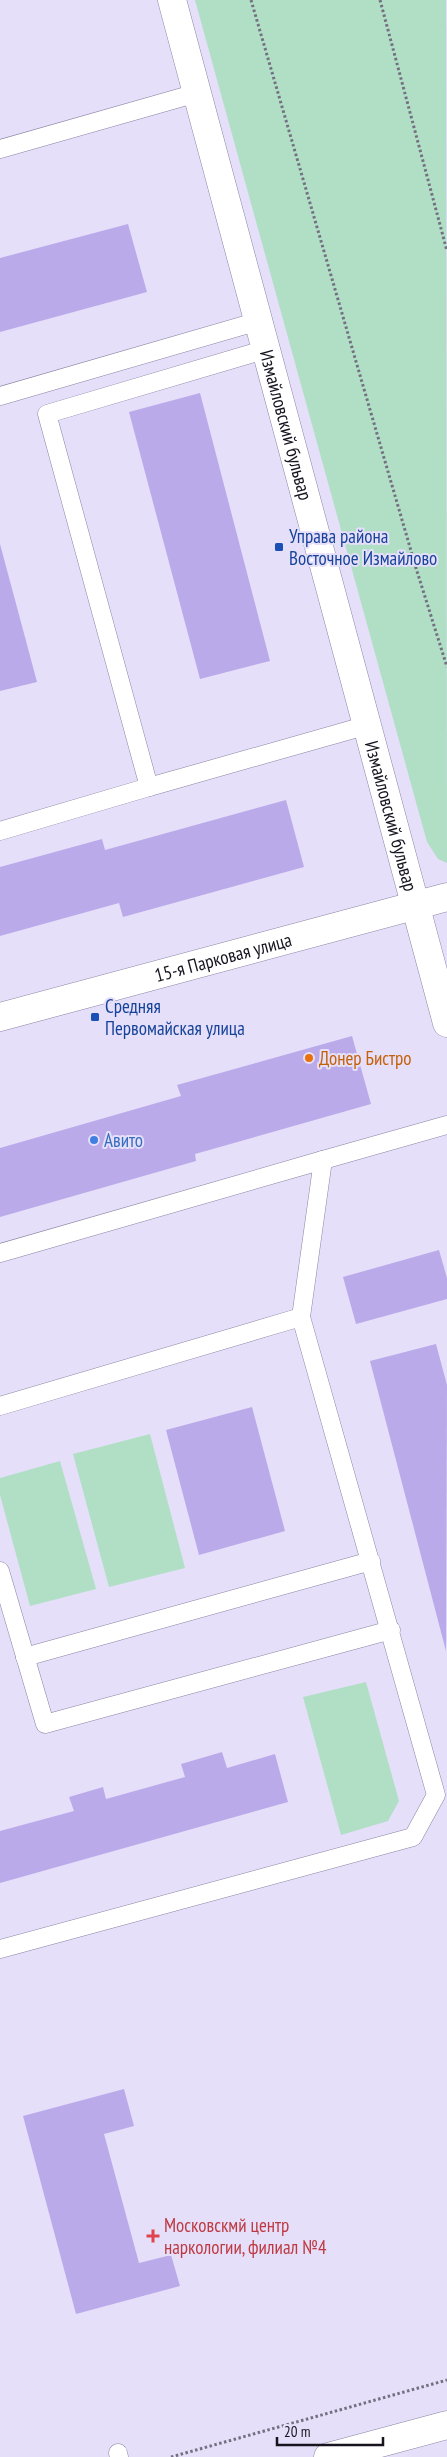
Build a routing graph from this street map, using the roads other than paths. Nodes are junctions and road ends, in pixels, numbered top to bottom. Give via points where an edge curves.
1 (172, 0) edge
2 (197, 93) junction
3 (0, 149) edge
4 (259, 321) junction
5 (267, 349) junction
6 (0, 396) edge
7 (368, 725) junction
8 (149, 787) junction
9 (0, 831) edge
10 (447, 897) edge
11 (417, 905) junction
12 (0, 1018) edge
13 (447, 1023) edge
14 (447, 1125) edge
15 (323, 1160) junction
16 (0, 1253) edge
17 (301, 1317) junction
18 (0, 1406) edge
19 (371, 1561) junction
20 (0, 1571) edge
21 (391, 1630) junction
22 (25, 1657) junction
23 (0, 1948) edge
24 (447, 2425) edge
25 (328, 2457) edge

1 - 2 street, Измайловский бульвар
2 - 3 lane
2 - 4 street, Измайловский бульвар
4 - 5 street, Измайловский бульвар
4 - 6 lane
5 - 7 street, Измайловский бульвар
5 - 8 lane via 47,414
7 - 8 lane
7 - 11 street, Измайловский бульвар
8 - 9 lane
10 - 11 street, 15-я Парковая улица
11 - 12 street, 15-я Парковая улица
11 - 13 street, Измайловский бульвар
14 - 15 lane
15 - 16 lane
15 - 17 lane
17 - 18 lane
17 - 19 lane
19 - 21 lane
19 - 22 lane
20 - 22 lane
21 - 22 lane via 44,1724
21 - 23 lane via 436,1795 412,1837
24 - 25 street

